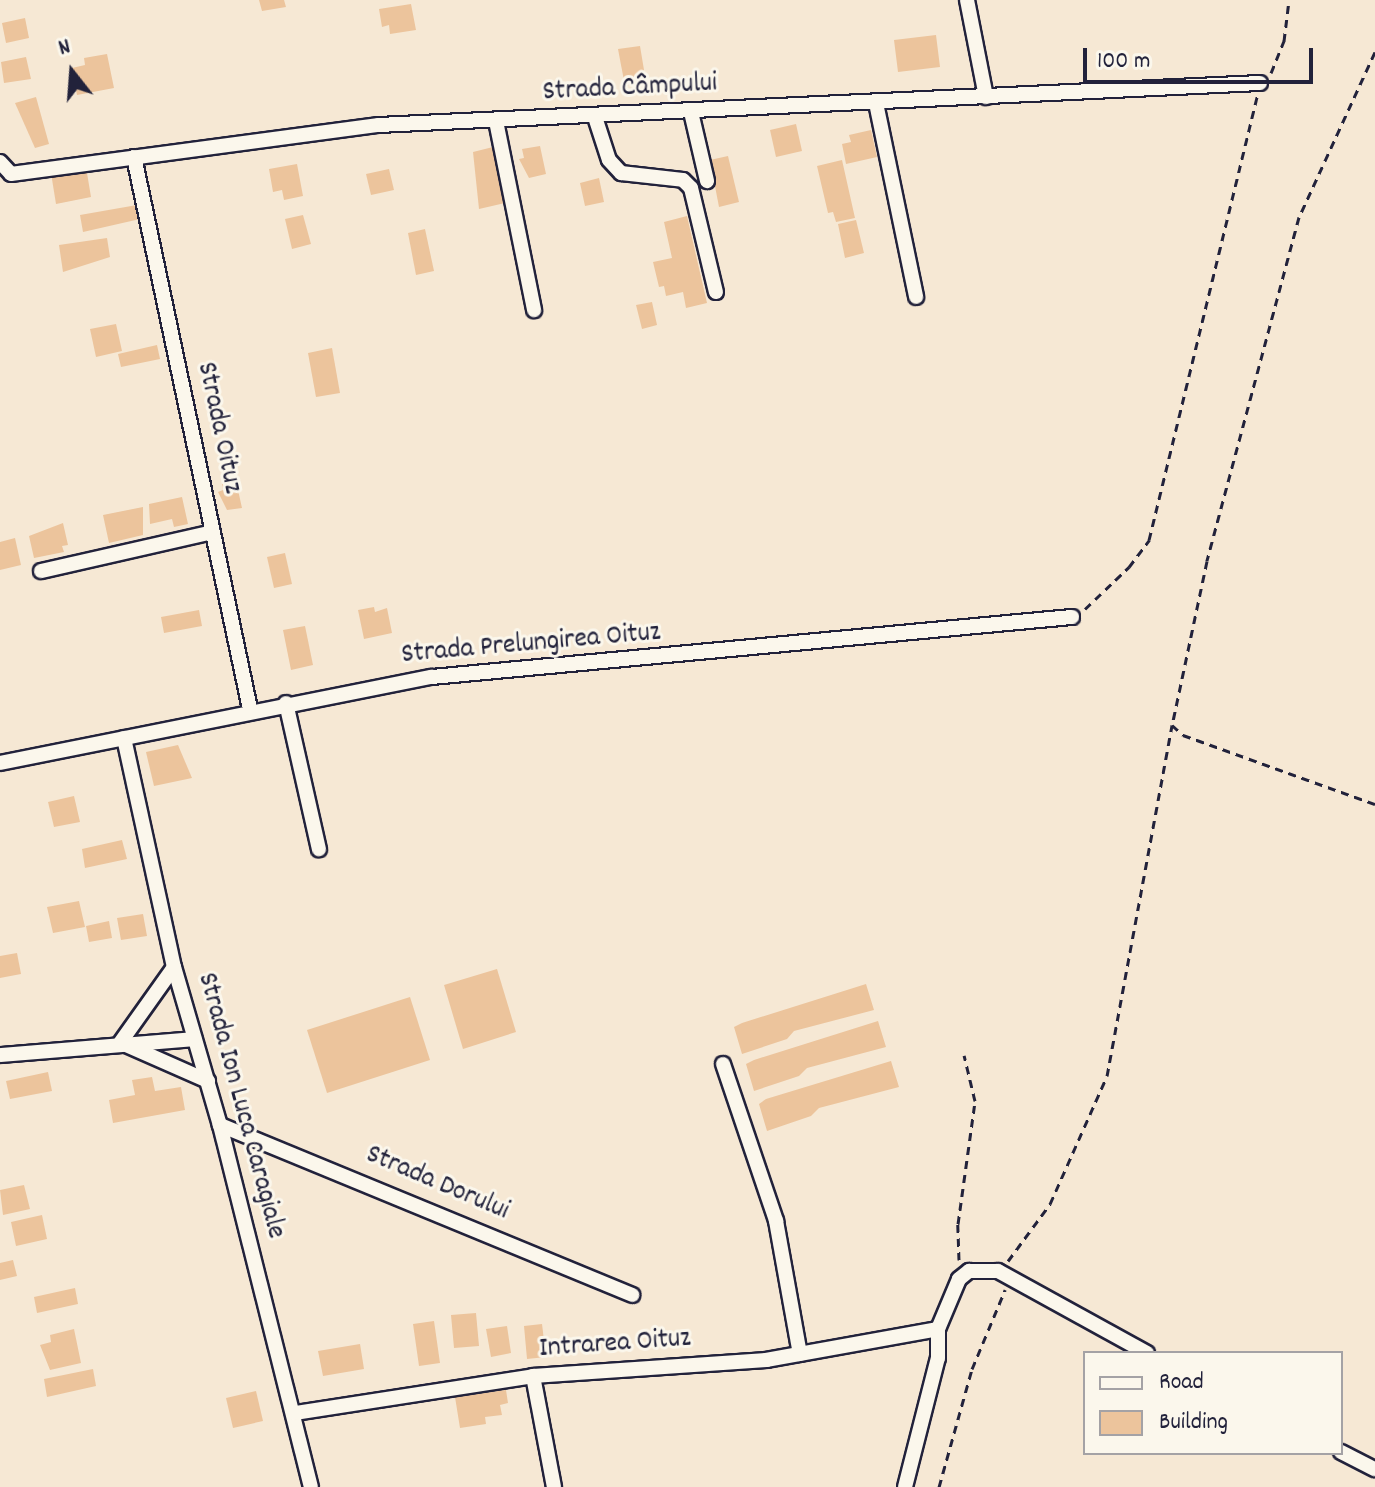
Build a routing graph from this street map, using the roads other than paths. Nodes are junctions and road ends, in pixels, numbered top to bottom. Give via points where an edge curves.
1 (967, 0) edge
2 (1260, 83) road end
3 (986, 97) junction
4 (876, 103) junction
5 (691, 112) junction
6 (595, 117) junction
7 (496, 121) junction
8 (134, 157) junction
9 (2, 167) edge
10 (707, 181) dead end
11 (716, 292) dead end
12 (916, 297) dead end
13 (534, 310) dead end
14 (213, 532) junction
15 (41, 571) dead end
16 (1072, 617) road end
17 (286, 703) junction
18 (250, 709) junction
19 (124, 738) junction
20 (0, 763) edge
21 (319, 849) dead end
22 (174, 967) junction
23 (194, 1039) junction
24 (120, 1043) junction
25 (0, 1055) edge
26 (723, 1064) dead end
27 (208, 1081) junction
28 (220, 1125) junction
29 (632, 1295) dead end
30 (938, 1329) junction
31 (1143, 1351) edge
32 (800, 1354) junction
33 (533, 1376) junction
34 (295, 1413) junction
35 (1343, 1453) edge
36 (1375, 1469) edge
37 (311, 1487) edge
38 (554, 1487) edge
39 (905, 1487) edge

1 - 3 street
2 - 3 street, Strada Câmpului
3 - 4 street, Strada Câmpului
4 - 5 street, Strada Câmpului
4 - 12 street
5 - 6 street, Strada Câmpului
5 - 10 street
6 - 7 street, Strada Câmpului
6 - 11 street via 609,160 621,173 683,180 691,188
7 - 8 street, Strada Câmpului via 332,129
7 - 13 street
8 - 9 street, Strada Câmpului
8 - 14 street, Strada Oituz
14 - 15 street
14 - 18 street, Strada Oituz
16 - 17 street, Strada Prelungirea Oituz via 502,670
17 - 18 street, Strada Prelungirea Oituz
17 - 21 street
18 - 19 street, Strada Prelungirea Oituz
19 - 20 street, Strada Prelungirea Oituz
19 - 22 street, Strada Ion Luca Caragiale
22 - 23 street, Strada Ion Luca Caragiale
22 - 24 street
23 - 24 street
23 - 27 street, Strada Ion Luca Caragiale
24 - 25 street
24 - 27 street
26 - 32 street via 776,1221
27 - 28 street, Strada Ion Luca Caragiale
28 - 29 street, Strada Dorului
28 - 34 street, Strada Ion Luca Caragiale
30 - 31 street via 959,1279 969,1271 1003,1274
30 - 32 street, Intrarea Oituz
30 - 39 street via 938,1358
32 - 33 street, Intrarea Oituz
33 - 34 street, Intrarea Oituz
33 - 38 street
34 - 37 street, Strada Ion Luca Caragiale
35 - 36 street

